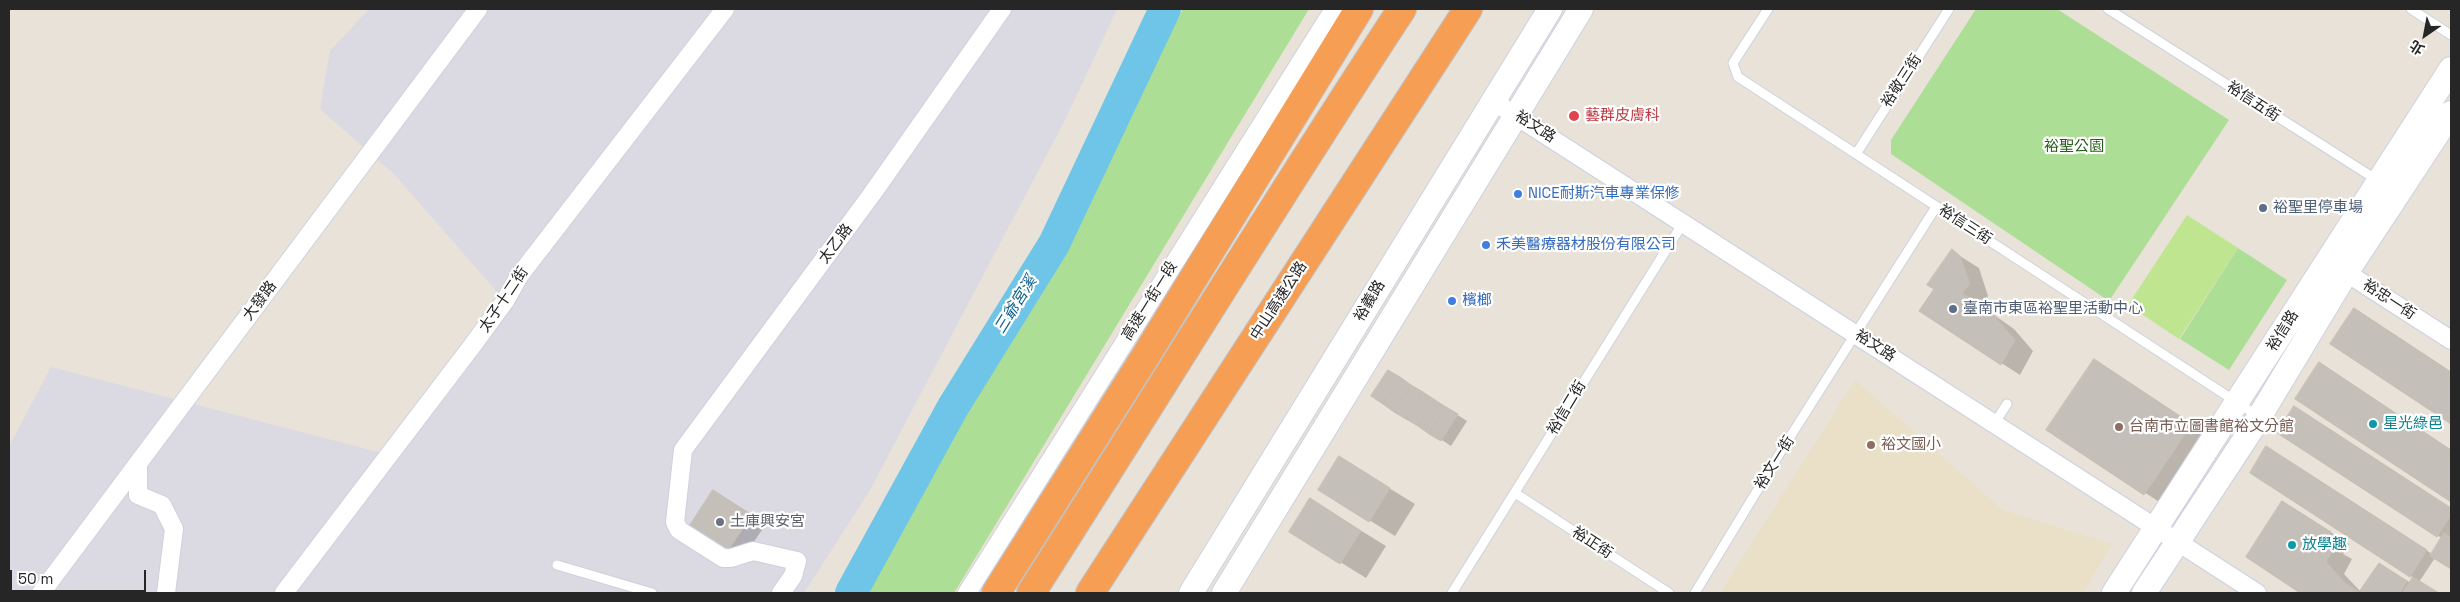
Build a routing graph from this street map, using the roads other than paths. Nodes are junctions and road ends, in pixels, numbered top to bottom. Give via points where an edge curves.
1 (478, 9) edge
2 (725, 9) edge
3 (1002, 9) edge
4 (1334, 9) edge
5 (1359, 9) edge
6 (1402, 9) edge
7 (1468, 9) edge
8 (1475, 9) edge
9 (1550, 9) edge
10 (1581, 9) edge
11 (1768, 9) edge
12 (1949, 9) edge
13 (2108, 9) edge
14 (2411, 9) edge
15 (2451, 35) edge
16 (1452, 36) junction
17 (2451, 69) edge
18 (1493, 100) junction
19 (2451, 113) edge
20 (1515, 114) junction
21 (1856, 154) junction
22 (2388, 188) junction
23 (1936, 206) junction
24 (1683, 223) junction
25 (2337, 266) junction
26 (1856, 334) junction
27 (2451, 340) edge
28 (2238, 403) junction
29 (2007, 404) dead end
30 (2259, 416) junction
31 (1994, 424) junction
32 (138, 464) junction
33 (1515, 493) junction
34 (2156, 528) junction
35 (2177, 542) junction
36 (557, 565) dead end
37 (41, 593) edge
38 (166, 593) edge
39 (284, 593) edge
40 (652, 593) edge
41 (781, 593) edge
42 (967, 593) edge
43 (996, 593) edge
44 (1032, 593) edge
45 (1090, 593) edge
46 (1191, 593) edge
47 (1224, 593) edge
48 (1452, 593) edge
49 (1669, 593) edge
50 (1695, 593) edge
51 (2114, 593) edge
52 (2144, 593) edge
53 (2257, 593) edge

1 - 32 street, 大發路
2 - 39 street, 太子十二街 via 519,276 467,354
3 - 41 street, 太乙路 via 872,194 683,450 675,522 679,530 723,558 753,551 798,561 793,576
4 - 42 street, 高速一街一段
5 - 43 highway
6 - 44 highway via 1318,136
7 - 16 highway, 中山高速公路
8 - 16 highway
9 - 18 street, 裕義路
10 - 20 street, 裕義路
11 - 21 lane, 裕信三街 via 1733,63 1738,78
12 - 21 lane, 裕敬三街
13 - 22 lane, 裕信五街
14 - 15 lane
16 - 45 highway, 中山高速公路
17 - 22 street, 裕信路
18 - 20 street, 裕文路
18 - 46 street, 裕義路
19 - 22 street, 裕信路
20 - 24 street, 裕文路
20 - 47 street, 裕義路
21 - 23 lane, 裕信三街
22 - 25 street, 裕信路
23 - 26 lane, 裕文一街
23 - 28 lane, 裕信三街
24 - 26 street, 裕文路
24 - 33 lane, 裕信二街
25 - 27 street, 裕忠一街
25 - 28 street, 裕信路
25 - 30 street, 裕信路
26 - 31 street, 裕文路
26 - 50 lane, 裕文一街
28 - 30 lane, 裕信三街
28 - 34 street, 裕信路
29 - 31 lane
30 - 35 street, 裕信路
31 - 34 street, 裕文路
32 - 37 street, 大發路
32 - 38 street via 138,495 162,505 174,529
33 - 48 lane, 裕信二街
33 - 49 lane, 裕正街
34 - 35 street, 裕文路
34 - 51 street, 裕信路
35 - 52 street, 裕信路
35 - 53 street, 裕文路
36 - 40 lane

